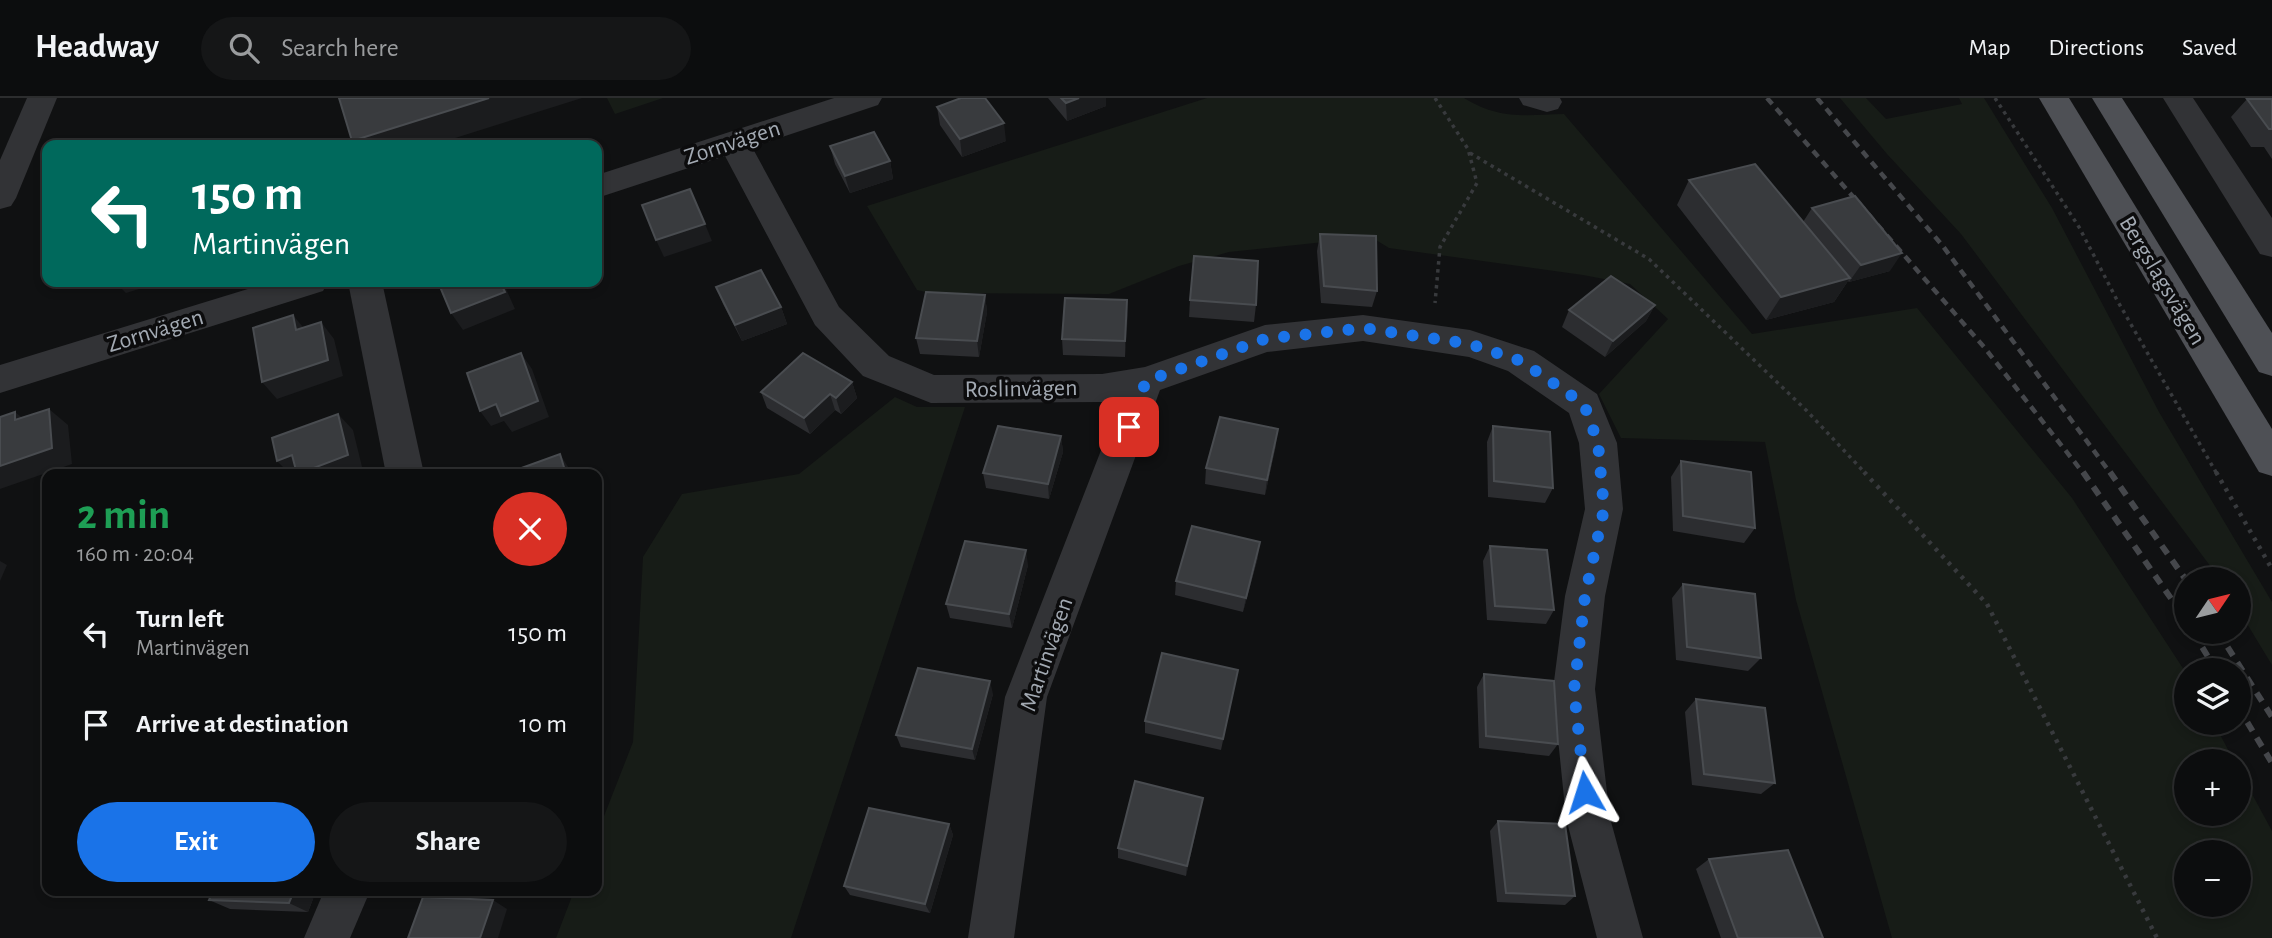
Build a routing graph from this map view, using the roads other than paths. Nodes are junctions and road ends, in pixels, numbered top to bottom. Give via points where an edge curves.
1 (42, 98) edge
2 (867, 98) edge
3 (2054, 98) edge
4 (2106, 98) edge
5 (2178, 98) edge
6 (733, 142) junction
7 (602, 185) edge
8 (0, 198) edge
9 (2272, 245) edge
10 (295, 287) edge
11 (366, 287) edge
12 (2272, 362) edge
13 (0, 379) edge
14 (1146, 381) junction
15 (2272, 461) edge
16 (404, 469) edge
17 (345, 896) edge
18 (327, 938) edge
19 (991, 938) edge
20 (1620, 938) edge

1 - 8 street
2 - 6 street, Zornvägen
3 - 15 main road, Bergslagsvägen
4 - 12 main road, Bergslagsvägen
5 - 9 street
6 - 7 street, Zornvägen
6 - 14 street, Roslinvägen via 827,316 876,366 931,389 1102,388
10 - 13 street, Zornvägen
11 - 16 street
14 - 19 street, Martinvägen via 1026,697
14 - 20 street, Roslinvägen via 1265,339 1363,328 1470,344 1521,361 1584,404 1598,443 1604,509 1585,596 1574,690 1588,818
17 - 18 street

